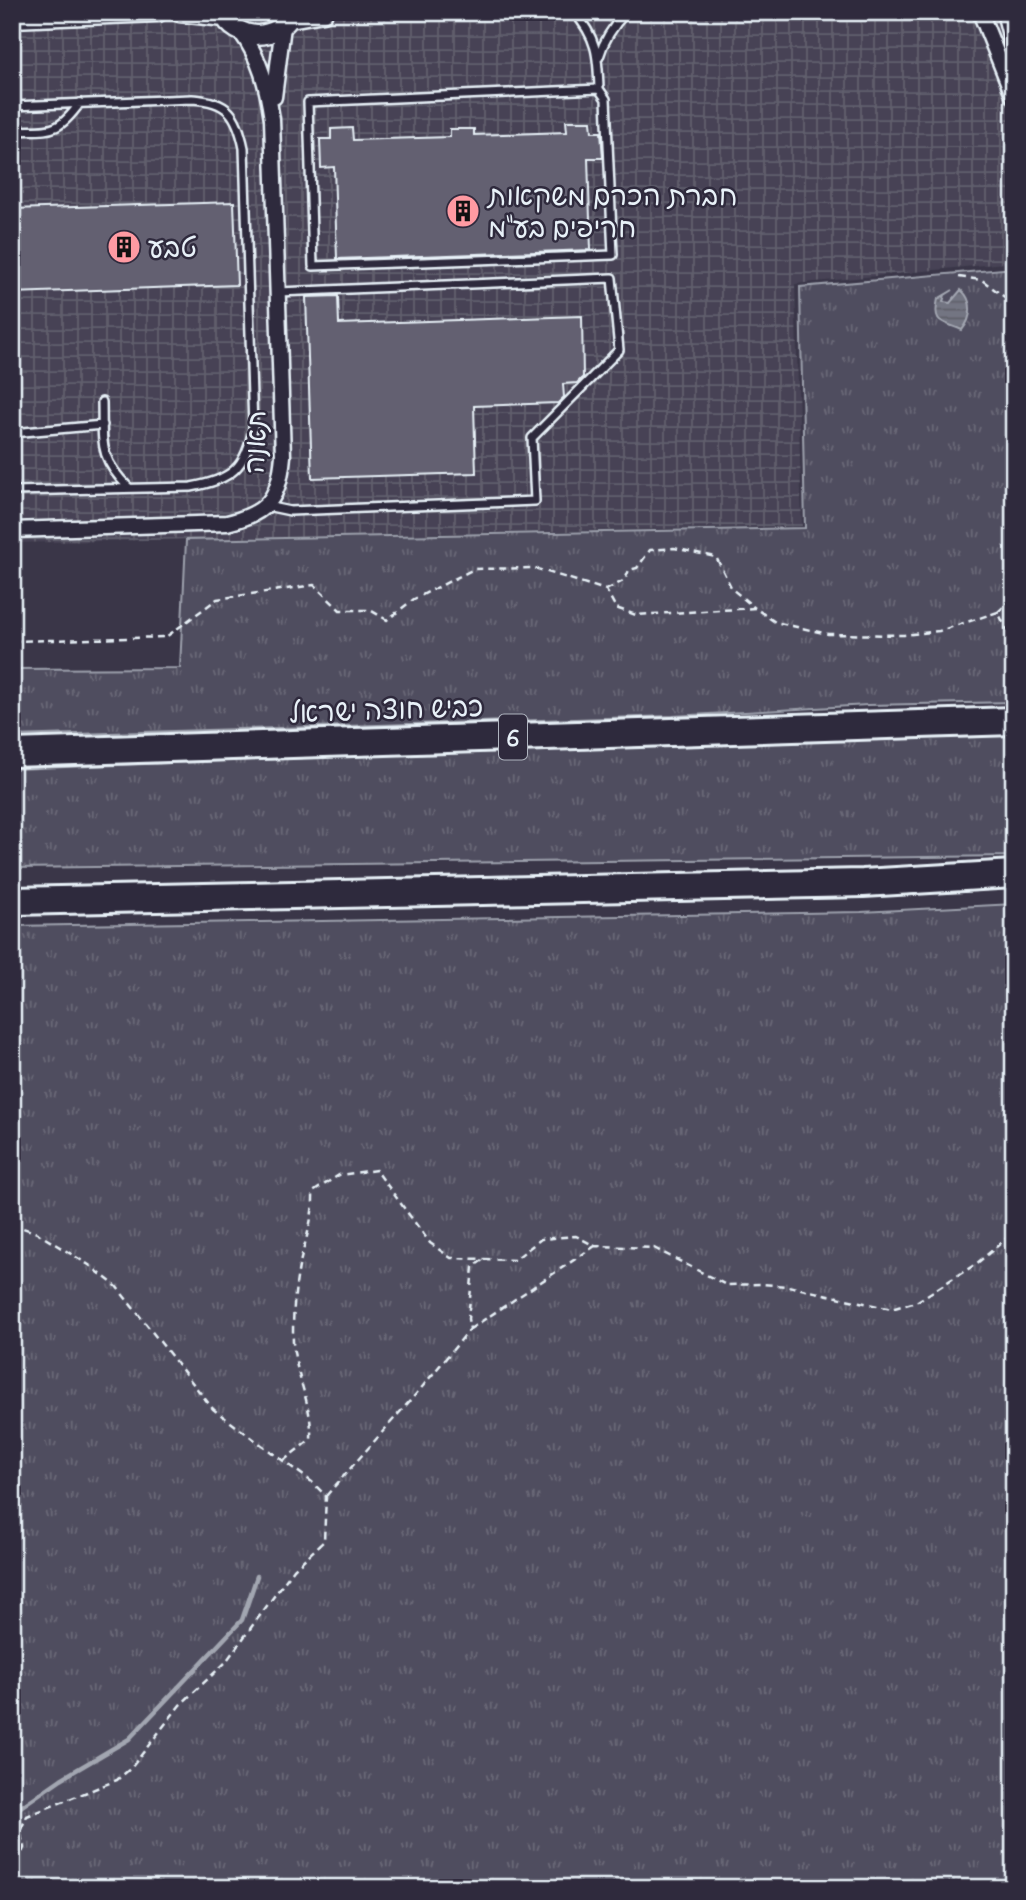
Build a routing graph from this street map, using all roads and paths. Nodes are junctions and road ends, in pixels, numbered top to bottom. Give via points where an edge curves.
1 (158, 12) edge
2 (180, 12) edge
3 (323, 12) edge
4 (574, 12) edge
5 (626, 12) edge
6 (981, 12) edge
7 (1003, 12) edge
8 (223, 15) edge
9 (12, 18) edge
10 (289, 19) edge
11 (241, 32) junction
12 (1014, 51) edge
13 (598, 58) junction
14 (599, 89) junction
15 (1014, 97) edge
16 (80, 103) junction
17 (12, 106) edge
18 (272, 120) junction
19 (12, 131) edge
20 (959, 277) dead end
21 (278, 292) junction
22 (1014, 304) edge
23 (102, 402) dead end
24 (103, 425) junction
25 (12, 432) edge
26 (129, 488) junction
27 (12, 491) edge
28 (266, 506) junction
29 (12, 530) edge
30 (1014, 566) edge
31 (606, 590) junction
32 (1014, 591) edge
33 (1014, 597) edge
34 (755, 608) junction
35 (998, 612) junction
36 (12, 641) edge
37 (1014, 644) edge
38 (1014, 721) edge
39 (12, 753) edge
40 (1014, 874) edge
41 (12, 901) edge
42 (12, 1224) edge
43 (1014, 1232) edge
44 (595, 1246) junction
45 (484, 1259) junction
46 (470, 1329) junction
47 (283, 1461) junction
48 (326, 1496) junction
49 (12, 1879) edge

1 - 9 street
2 - 8 street
3 - 10 street
4 - 13 lane via 589,30
5 - 13 lane
6 - 15 street
7 - 12 street
8 - 11 street
10 - 11 street via 265,35
10 - 18 street, תאנה via 276,65
11 - 18 street, תאנה via 262,68
13 - 14 lane
14 - 14 lane via 308,102 313,266 613,255 606,99
16 - 17 lane
16 - 19 lane via 65,124 55,129
16 - 26 lane via 209,100 234,117 244,148 253,428 249,449 230,475 213,483
18 - 21 street, תאנה
20 - 22 path via 982,280
21 - 28 street, תאנה via 283,456 278,488
21 - 28 lane via 612,278 619,350 532,438 535,500 290,511
23 - 24 lane
24 - 25 lane
24 - 26 lane via 103,452
26 - 27 lane
28 - 29 street, תאנה via 227,523
30 - 32 path via 1007,570
31 - 34 path via 616,608 636,615
31 - 34 path via 625,580 650,550 674,548 716,557 732,589
31 - 36 path via 534,568 474,569 414,599 387,620 370,610 340,610 314,585 217,598 166,637
33 - 35 path
34 - 35 path via 775,622 828,634 869,635 939,631
35 - 37 path
38 - 39 highway, כביש חוצה ישראל / 6
40 - 41 highway via 850,883
42 - 47 path via 37,1233 116,1286 213,1409
43 - 44 path via 976,1264 916,1302 891,1309 788,1286 726,1285 654,1248
44 - 45 path via 576,1236 541,1239 514,1260
44 - 46 path
45 - 46 path via 473,1267
45 - 47 path via 451,1258 430,1243 376,1170 339,1175 313,1192 313,1213 298,1270 292,1335 312,1421 311,1439
46 - 48 path
47 - 48 path
48 - 49 path via 324,1541 294,1569 225,1663 180,1706 131,1768 117,1780 27,1816 20,1831 24,1848

